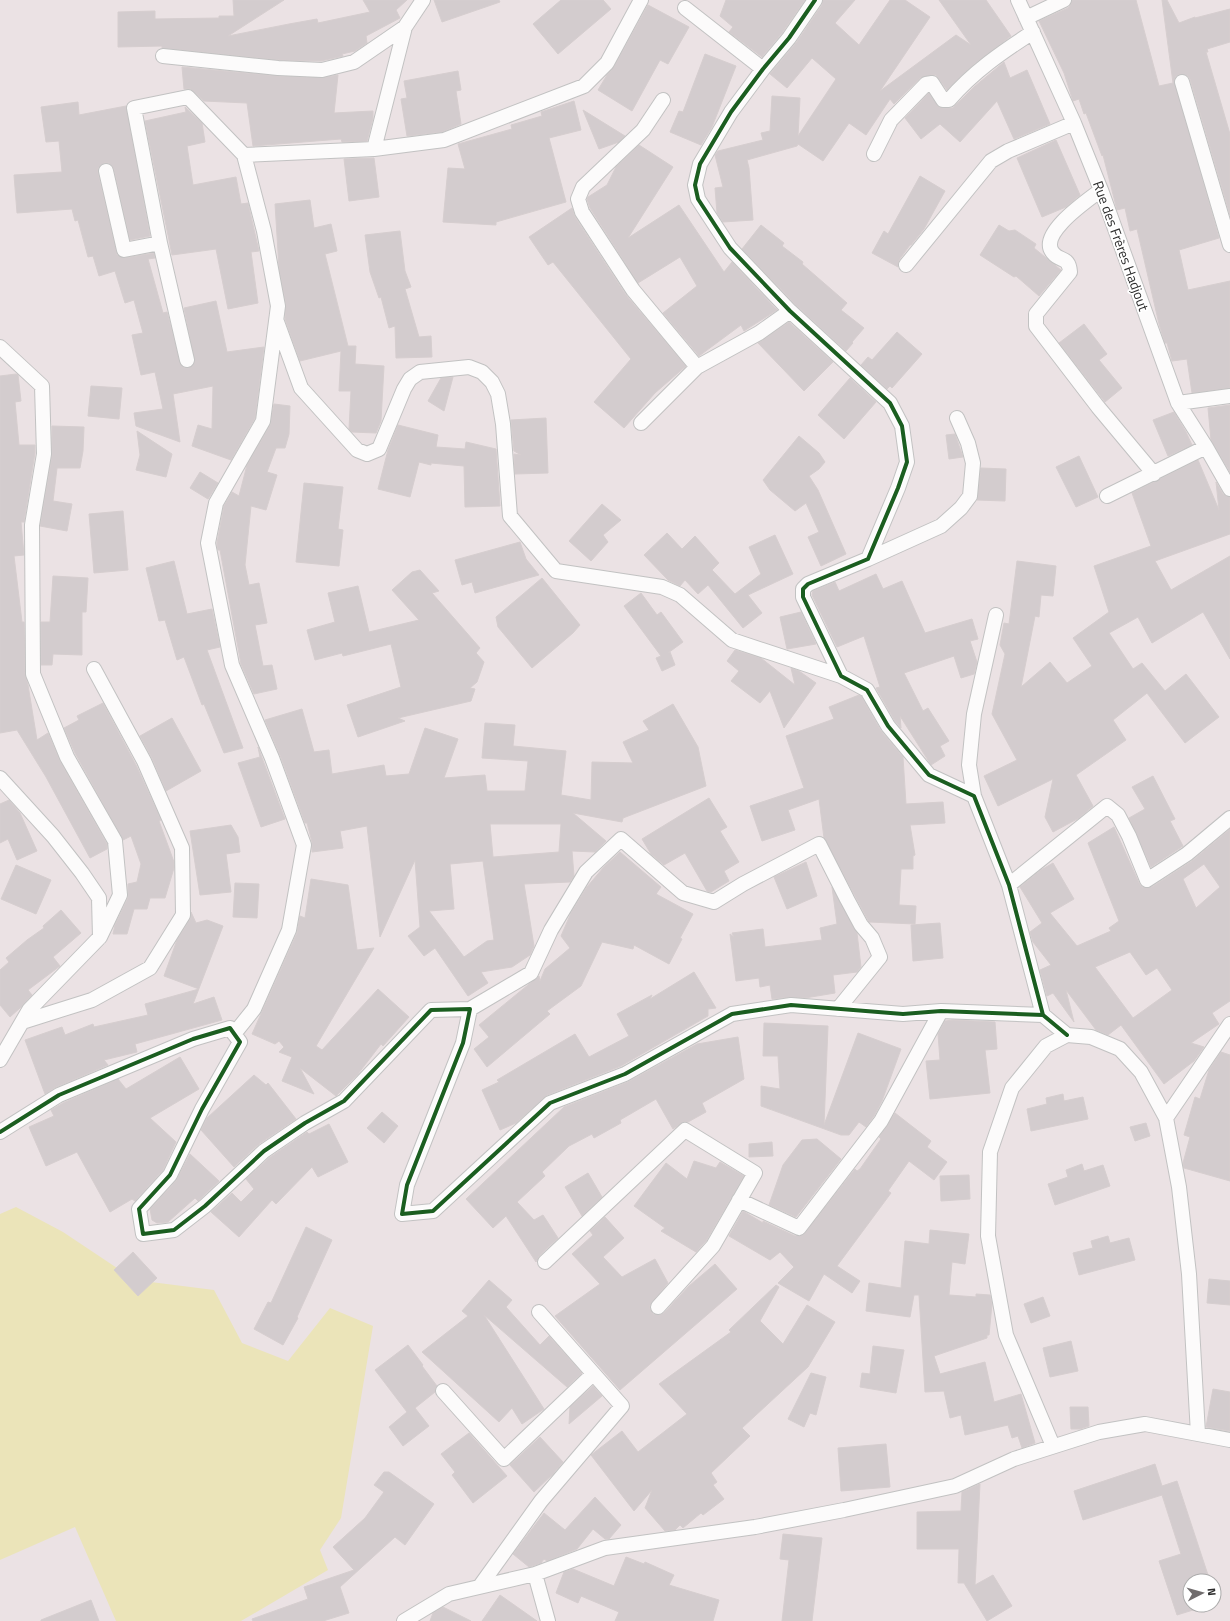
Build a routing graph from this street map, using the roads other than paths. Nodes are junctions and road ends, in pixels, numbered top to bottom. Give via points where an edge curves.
1 (423, 0) edge
2 (641, 0) edge
3 (816, 0) edge
4 (1018, 0) edge
5 (1064, 0) edge
6 (684, 8) dead end
7 (1026, 18) junction
8 (405, 27) junction
9 (1033, 32) junction
10 (163, 56) dead end
11 (763, 69) junction
12 (1182, 82) dead end
13 (663, 100) dead end
14 (1074, 123) junction
15 (374, 149) junction
16 (874, 154) dead end
17 (244, 155) junction
18 (106, 171) dead end
19 (1101, 190) junction
20 (160, 243) junction
21 (1230, 245) edge
22 (906, 265) dead end
23 (790, 311) junction
24 (276, 320) junction
25 (0, 347) edge
26 (187, 360) dead end
27 (697, 367) junction
28 (1230, 396) edge
29 (1178, 404) junction
30 (957, 418) dead end
31 (641, 423) dead end
32 (1206, 447) junction
33 (1154, 474) junction
34 (1230, 489) edge
35 (1107, 496) dead end
36 (868, 559) junction
37 (996, 615) dead end
38 (94, 669) dead end
39 (840, 676) junction
40 (0, 778) edge
41 (974, 796) junction
42 (1230, 818) edge
43 (1009, 885) junction
44 (100, 937) junction
45 (470, 1009) junction
46 (838, 1009) junction
47 (941, 1011) junction
48 (1043, 1015) junction
49 (22, 1022) junction
50 (1230, 1024) edge
51 (234, 1034) junction
52 (1067, 1035) junction
53 (0, 1060) edge
54 (1166, 1118) junction
55 (0, 1132) edge
56 (739, 1200) junction
57 (545, 1262) dead end
58 (658, 1307) dead end
59 (539, 1312) dead end
60 (593, 1374) junction
61 (443, 1391) dead end
62 (1198, 1434) junction
63 (1230, 1440) edge
64 (1053, 1446) junction
65 (535, 1574) junction
66 (480, 1586) junction
67 (404, 1621) edge
68 (548, 1621) edge

1 - 8 street
2 - 15 street via 607,63 584,86 444,140
3 - 11 street
4 - 7 street, Rue des Frères Hadjout
5 - 7 street
6 - 11 street
7 - 9 street, Rue des Frères Hadjout
8 - 10 street via 354,62 322,70
8 - 15 street
9 - 14 street, Rue des Frères Hadjout
9 - 16 street via 995,57 949,100 943,100 932,83 926,84 891,120
11 - 23 street via 731,112 700,164 695,185 698,199 730,248
12 - 21 street
13 - 27 street via 643,130 582,187 578,199 582,212 633,290
14 - 19 street, Rue des Frères Hadjout
14 - 22 street via 1008,151 991,161
15 - 17 street
17 - 20 street via 188,97 134,108
17 - 24 street via 264,231 278,306
18 - 20 street via 124,250
19 - 29 street, Rue des Frères Hadjout
19 - 33 street via 1067,217 1050,239 1049,247 1053,254 1067,261 1070,272 1036,314 1036,326 1098,407
20 - 26 street
23 - 27 street via 759,333
23 - 36 street via 890,404 902,426 907,462
24 - 39 street via 301,388 358,450 367,454 379,450 404,389 410,379 420,372 469,366 482,372 492,382 498,394 503,424 510,516 556,571 662,588 680,594 732,640
24 - 51 street via 262,421 216,503 208,543 232,665 272,758 304,845 289,930 254,1009
25 - 44 street via 42,386 44,454 32,525 33,674 68,757 115,841 120,895
27 - 31 street
28 - 29 street
29 - 32 street, Rue des Frères Hadjout
30 - 36 street via 973,463 970,496 941,526
32 - 33 street
32 - 34 street, Rue des Frères Hadjout
33 - 35 street
36 - 39 street via 808,584 803,589 803,597
37 - 41 street via 974,714 969,765
38 - 49 street via 144,761 182,848 183,915 150,968 92,1000
39 - 41 street via 867,690 888,726 929,775
40 - 44 street via 53,836 99,898
41 - 43 street
42 - 43 street via 1187,854 1147,880 1118,815 1107,806
43 - 48 street
44 - 49 street via 30,1010
45 - 46 street via 531,973 551,930 586,872 621,839 683,893 714,902 819,844 880,957
45 - 46 street via 463,1044 407,1185 402,1214 433,1211 550,1103 625,1074 732,1014 791,1005
45 - 51 street via 431,1010 344,1101 305,1123 264,1151 205,1206 174,1230 143,1234 139,1208 170,1175 202,1109 240,1042
46 - 47 street via 903,1014
47 - 48 street
47 - 56 street via 881,1121 800,1228
48 - 52 street
49 - 53 street
50 - 54 street
51 - 55 street via 230,1028 193,1039 59,1095
52 - 54 street via 1091,1037 1120,1049 1141,1072
52 - 64 street via 1046,1046 1012,1088 990,1152 988,1236 1006,1335
54 - 62 street via 1179,1187 1188,1266
56 - 57 street via 755,1173 685,1130
56 - 58 street via 713,1246
59 - 60 street
60 - 61 street via 504,1459
60 - 66 street via 622,1406 541,1501
62 - 63 street
62 - 64 street via 1145,1424 1099,1432
64 - 65 street via 1014,1459 955,1486 755,1528 605,1548
65 - 66 street
65 - 68 street
66 - 67 street via 449,1594

